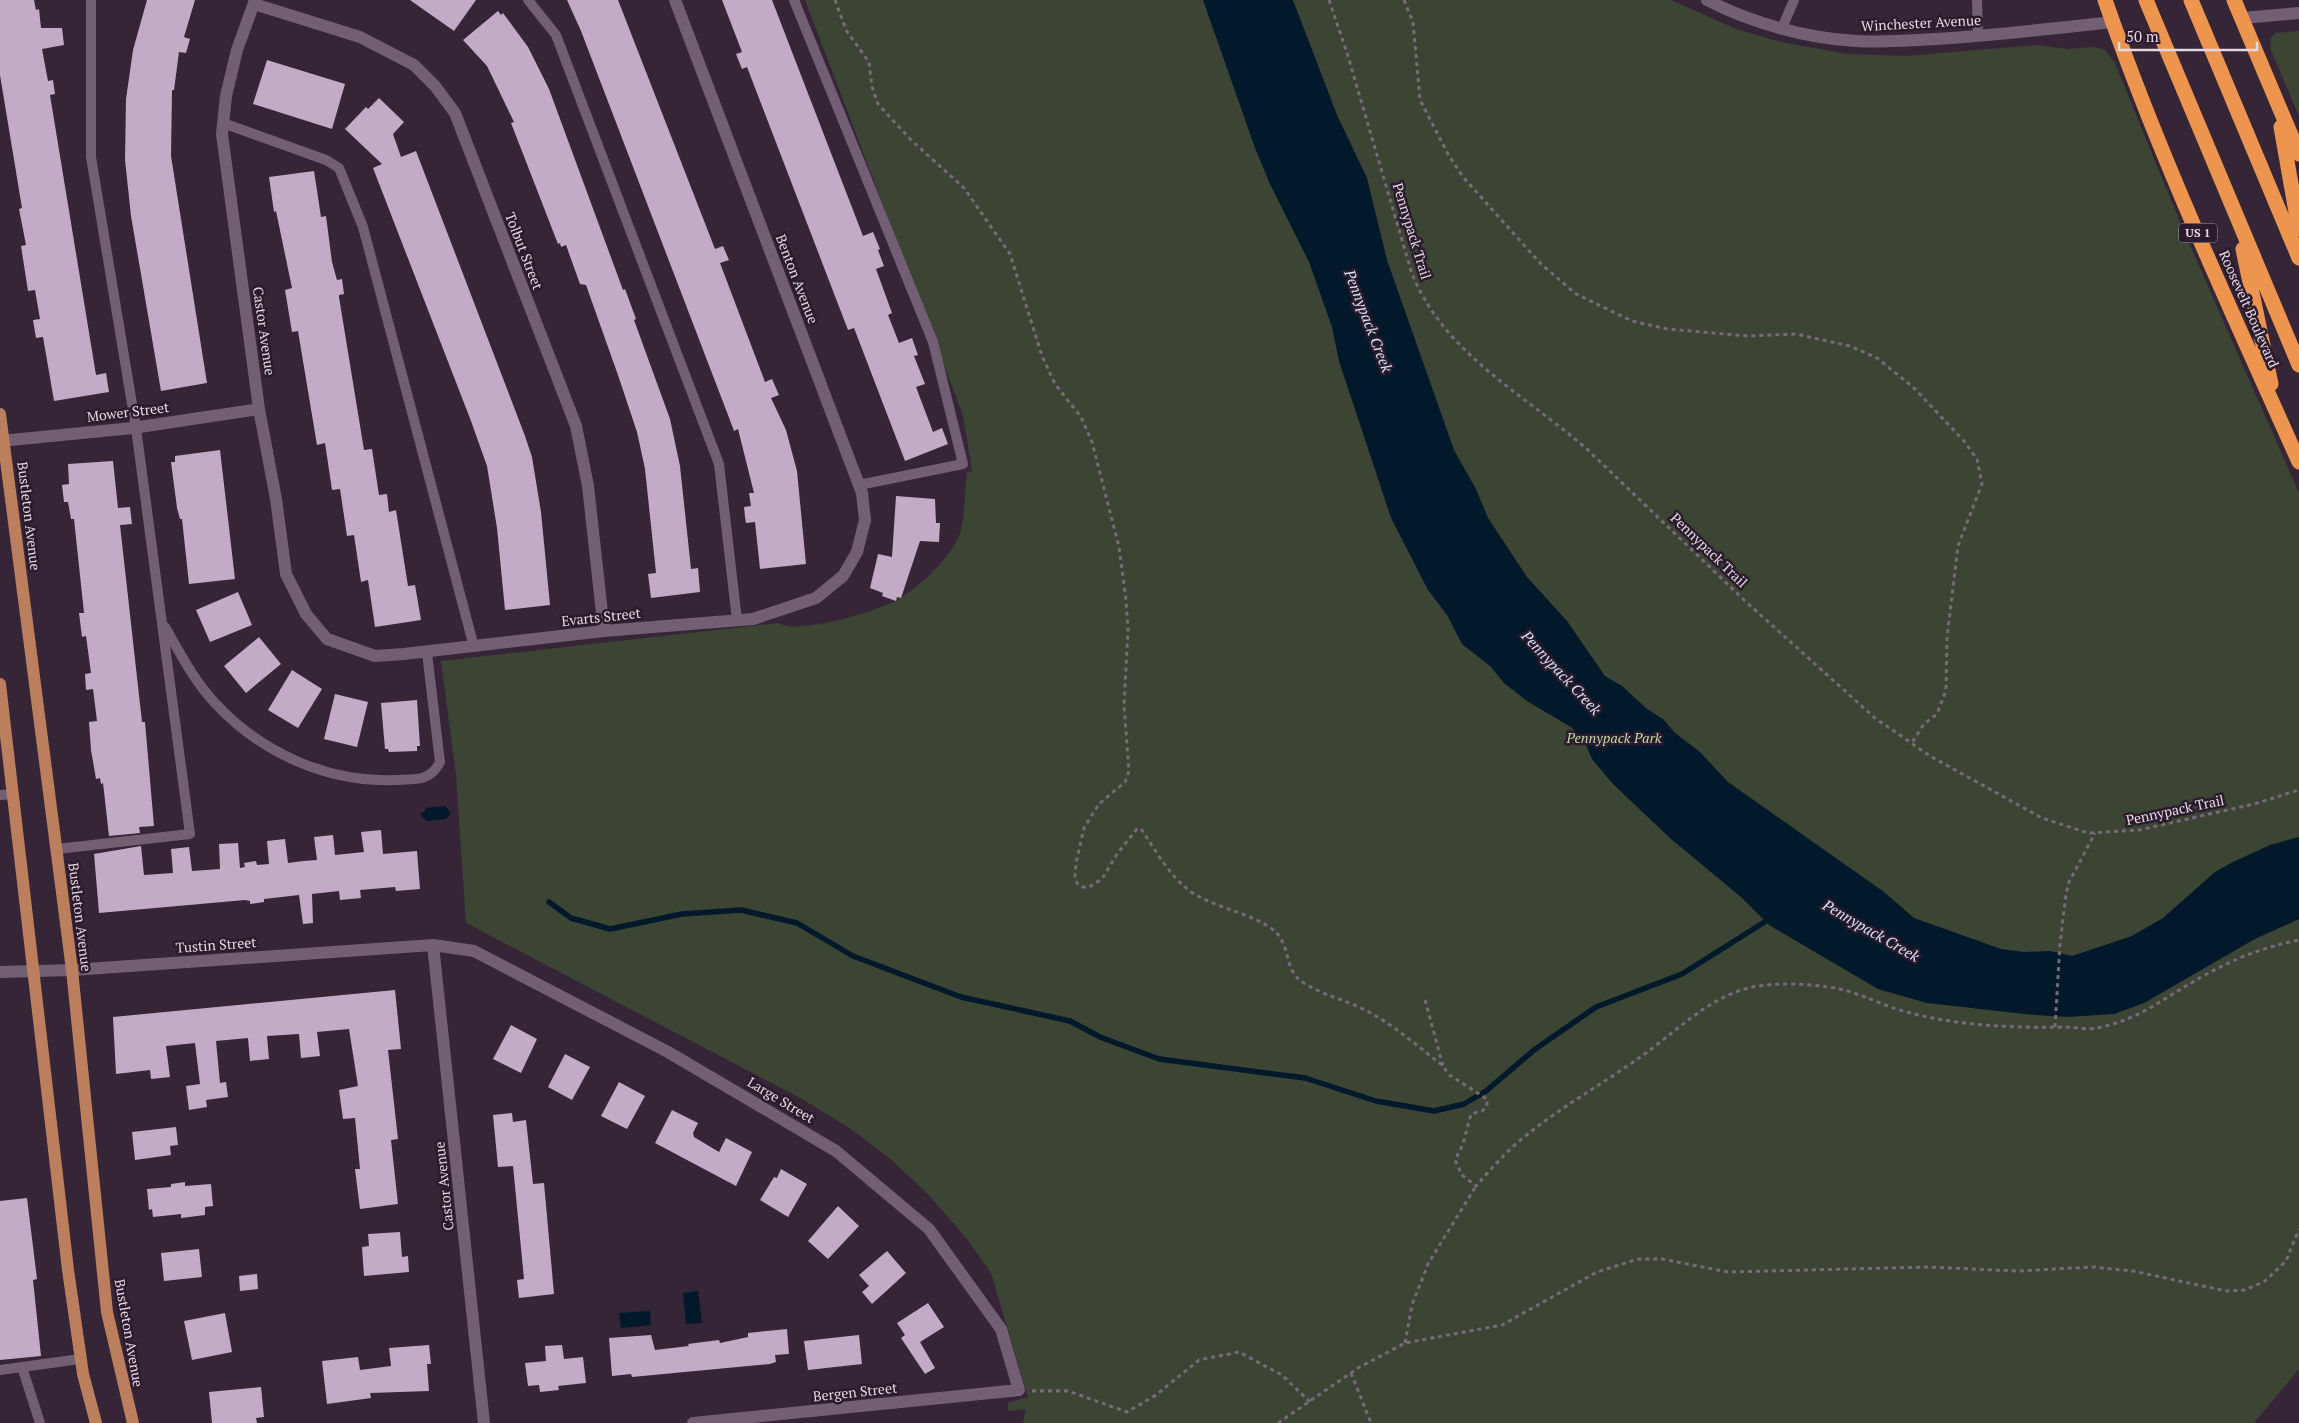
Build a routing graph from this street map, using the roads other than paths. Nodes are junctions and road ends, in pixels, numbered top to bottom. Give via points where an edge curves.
1 (91, 0) edge
2 (528, 0) edge
3 (675, 0) edge
4 (794, 0) edge
5 (1707, 0) edge
6 (1794, 0) edge
7 (1977, 0) edge
8 (2105, 0) edge
9 (2146, 0) edge
10 (2190, 0) edge
11 (2234, 0) edge
12 (254, 2) edge
13 (2299, 13) edge
14 (2242, 18) junction
15 (2113, 22) junction
16 (1782, 28) junction
17 (1978, 36) junction
18 (2277, 101) junction
19 (223, 123) junction
20 (2299, 154) edge
21 (2236, 216) junction
22 (2299, 229) edge
23 (2299, 258) edge
24 (2299, 365) edge
25 (258, 408) junction
26 (2277, 412) junction
27 (0, 414) edge
28 (136, 428) junction
29 (2, 441) edge
30 (2299, 462) edge
31 (859, 485) junction
32 (847, 570) joint
33 (736, 620) junction
34 (162, 622) junction
35 (604, 631) junction
36 (344, 646) joint
37 (474, 646) junction
38 (427, 652) junction
39 (0, 684) edge
40 (6, 794) edge
41 (56, 849) junction
42 (433, 946) junction
43 (31, 970) junction
44 (72, 970) junction
45 (0, 972) edge
46 (80, 1359) junction
47 (22, 1367) junction
48 (0, 1370) edge
49 (1019, 1390) joint
50 (40, 1423) edge
51 (96, 1423) edge
52 (133, 1423) edge
53 (484, 1423) edge
54 (693, 1423) edge

1 - 28 lane via 91,157
2 - 33 lane via 556,35 719,464
3 - 31 street, Benton Avenue
4 - 31 lane via 933,342 963,464
5 - 16 street, Winchester Avenue
6 - 16 lane
7 - 17 lane
8 - 15 highway, Roosevelt Boulevard / US 1
9 - 21 highway, Roosevelt Boulevard / US 1
10 - 23 highway
11 - 14 highway
12 - 19 street, Castor Avenue via 237,50
12 - 35 street, Tolbut Street via 360,37 414,65 435,86 454,113 576,426 588,486
13 - 14 street
14 - 18 highway
15 - 17 street, Winchester Avenue
15 - 26 highway, Roosevelt Boulevard / US 1 via 2158,138
16 - 17 street, Winchester Avenue via 1856,41
18 - 20 highway
18 - 22 highway
19 - 25 street, Castor Avenue via 225,166
19 - 37 lane via 326,160 339,168 363,227
21 - 24 highway, Roosevelt Boulevard / US 1
21 - 26 highway
25 - 28 street, Mower Street
25 - 36 street, Castor Avenue via 276,499 286,574 306,614 328,639
26 - 30 highway, Roosevelt Boulevard / US 1
27 - 29 main road, Bustleton Avenue
28 - 29 street, Mower Street
28 - 34 lane
29 - 41 main road, Bustleton Avenue
31 - 32 street, Benton Avenue via 865,520 857,552
32 - 33 street, Evarts Street via 816,598 753,619
33 - 35 street, Evarts Street
34 - 38 lane via 214,703 248,734 288,759 353,778 423,779 436,772 440,762
34 - 41 lane via 190,834
35 - 37 street, Evarts Street
36 - 38 street, Evarts Street via 375,656
37 - 38 street, Evarts Street
39 - 40 main road
40 - 43 main road
41 - 44 main road, Bustleton Avenue
42 - 44 street, Tustin Street
42 - 49 street, Large Street via 474,951 668,1052 836,1151 929,1229 1001,1329
42 - 53 street, Castor Avenue
43 - 44 street, Tustin Street
43 - 45 street, Tustin Street
43 - 46 main road
44 - 52 main road, Bustleton Avenue via 107,1312
46 - 47 lane
46 - 51 main road
47 - 48 lane
47 - 50 lane
49 - 54 street, Bergen Street

